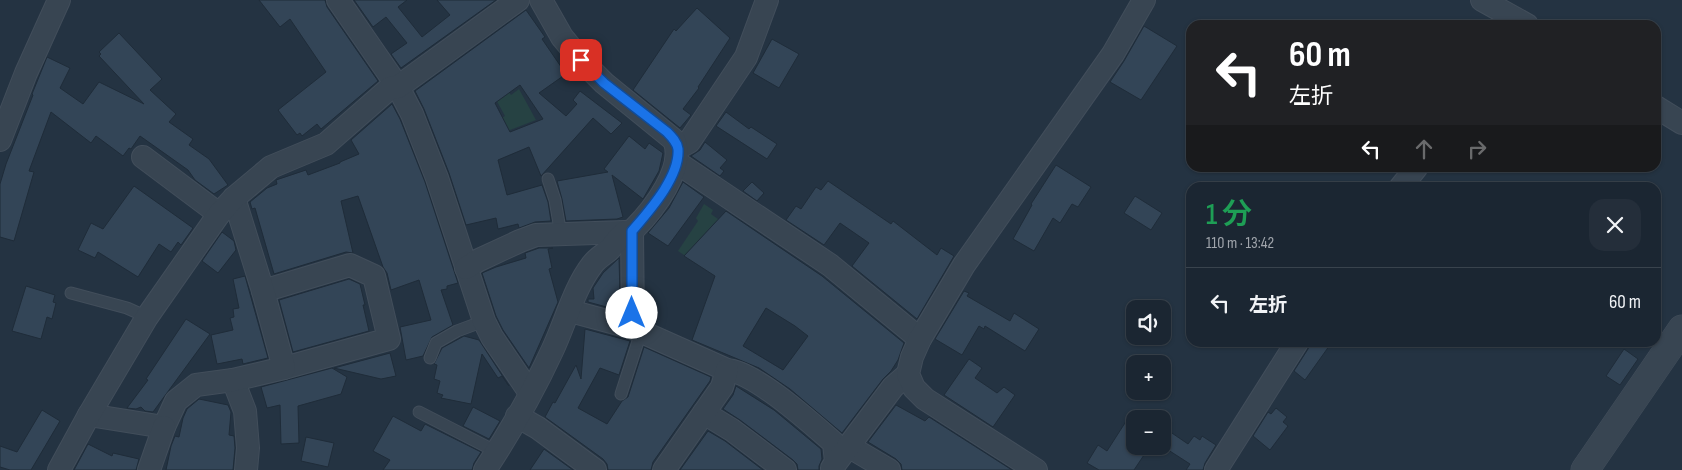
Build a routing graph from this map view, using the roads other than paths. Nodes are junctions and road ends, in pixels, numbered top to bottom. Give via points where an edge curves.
1 (59, 0) edge
2 (338, 0) edge
3 (518, 0) edge
4 (540, 0) edge
5 (767, 0) edge
6 (1144, 0) edge
7 (1482, 0) edge
8 (1518, 17) edge
9 (398, 86) junction
10 (1661, 110) edge
11 (1682, 123) edge
12 (0, 140) edge
13 (677, 155) junction
14 (143, 157) dead end
15 (1413, 172) edge
16 (548, 179) dead end
17 (1405, 182) edge
18 (234, 198) junction
19 (220, 214) junction
20 (629, 232) junction
21 (561, 235) junction
22 (466, 268) junction
23 (263, 291) junction
24 (71, 292) dead end
25 (570, 311) junction
26 (146, 317) junction
27 (484, 321) junction
28 (1682, 329) edge
29 (637, 330) junction
30 (920, 339) junction
31 (1294, 347) edge
32 (430, 358) dead end
33 (284, 368) junction
34 (727, 370) junction
35 (908, 374) junction
36 (233, 380) junction
37 (530, 393) junction
38 (621, 394) dead end
39 (419, 412) dead end
40 (704, 413) junction
41 (89, 415) junction
42 (517, 416) junction
43 (164, 427) junction
44 (838, 459) edge
45 (491, 461) edge
46 (60, 470) edge
47 (150, 470) edge
48 (246, 470) edge
49 (595, 470) edge
50 (664, 470) edge
51 (785, 470) edge
52 (889, 470) edge
53 (1036, 470) edge
54 (1216, 470) edge
55 (1585, 470) edge

1 - 12 street
2 - 9 street
3 - 9 street
4 - 13 street via 562,37 581,60 604,83 667,132 674,140
5 - 13 street via 746,58
6 - 30 street via 1113,54 964,265
7 - 8 street
9 - 18 street via 390,88 326,144 270,167
9 - 22 street via 437,178
10 - 11 street
13 - 20 street via 667,186
13 - 30 street via 830,265
14 - 19 street
15 - 17 street
16 - 21 lane via 556,200
18 - 19 street
18 - 23 street
19 - 26 street
20 - 21 street
20 - 25 street via 593,263
20 - 29 street
21 - 22 street via 536,235
22 - 27 street
23 - 33 street
23 - 33 street via 350,265 374,276 388,339
24 - 26 lane via 127,308
25 - 29 street
25 - 37 street
26 - 41 street
27 - 32 lane via 436,343
27 - 37 street
28 - 55 street
29 - 34 street
29 - 38 lane
30 - 35 street
31 - 54 street
33 - 36 street
34 - 40 street via 722,386
34 - 44 street via 737,371 767,389 834,442
35 - 44 street via 893,387
35 - 53 street via 914,388 925,398
36 - 43 street via 196,385 176,401
36 - 48 street via 245,411
37 - 42 street
39 - 45 lane
40 - 50 street
40 - 51 street
41 - 43 street
41 - 46 street
42 - 45 street
42 - 49 street
43 - 47 street
44 - 52 street

